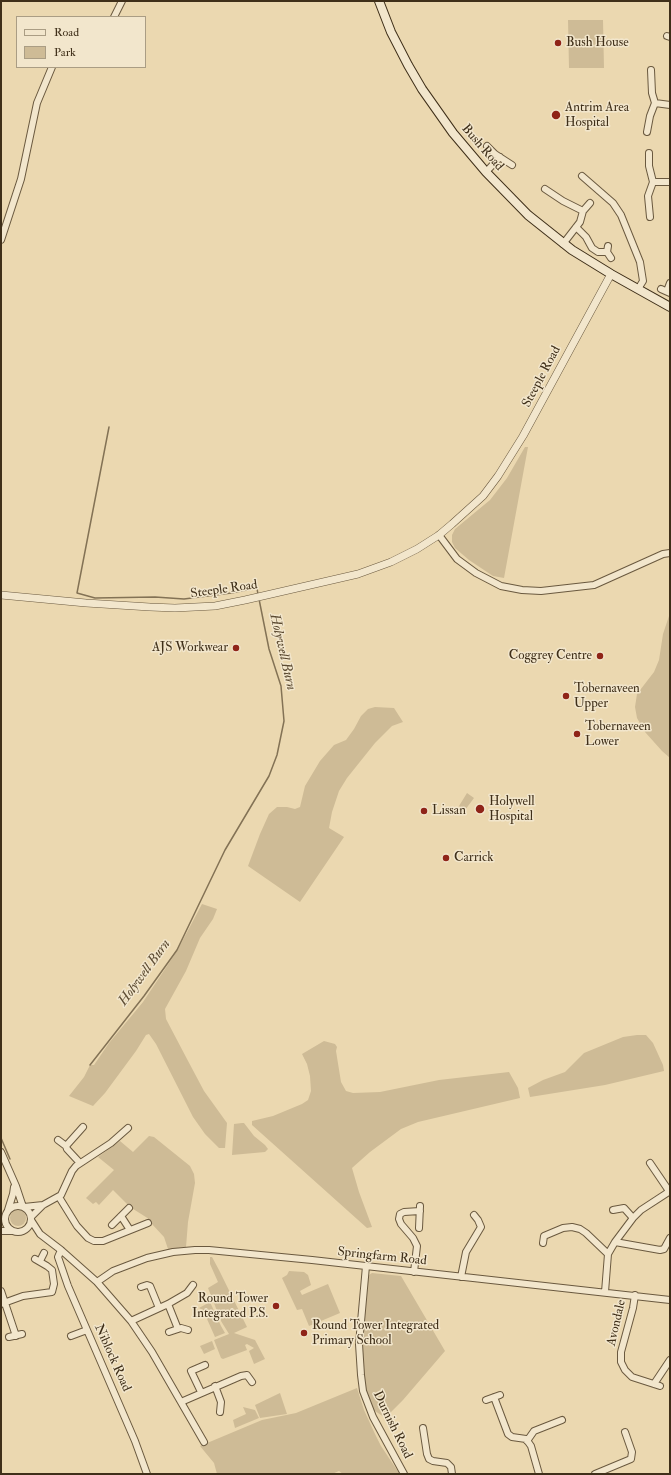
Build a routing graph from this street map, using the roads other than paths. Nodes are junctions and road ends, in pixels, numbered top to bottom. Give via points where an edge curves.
1 (122, 1) edge
2 (379, 1) edge
3 (114, 16) edge
4 (52, 68) edge
5 (652, 70) dead end
6 (655, 103) junction
7 (670, 105) edge
8 (648, 132) dead end
9 (487, 146) dead end
10 (649, 153) dead end
11 (500, 157) junction
12 (512, 166) dead end
13 (486, 172) junction
14 (582, 176) dead end
15 (653, 182) junction
16 (670, 182) edge
17 (545, 189) dead end
18 (590, 203) dead end
19 (583, 211) junction
20 (650, 218) dead end
21 (576, 228) junction
22 (1, 240) edge
23 (564, 244) junction
24 (611, 258) dead end
25 (611, 274) junction
26 (670, 283) edge
27 (638, 289) junction
28 (666, 291) edge
29 (670, 307) edge
30 (439, 535) junction
31 (670, 553) edge
32 (1, 595) edge
33 (83, 1127) dead end
34 (123, 1129) dead end
35 (58, 1140) dead end
36 (66, 1146) junction
37 (1, 1152) edge
38 (650, 1162) dead end
39 (80, 1163) junction
40 (657, 1174) junction
41 (651, 1178) dead end
42 (14, 1182) junction
43 (669, 1191) edge
44 (59, 1197) junction
45 (43, 1205) junction
46 (24, 1207) junction
47 (129, 1208) dead end
48 (8, 1210) junction
49 (613, 1210) dead end
50 (474, 1215) dead end
51 (121, 1216) junction
52 (5, 1217) junction
53 (31, 1218) junction
54 (633, 1218) junction
55 (1, 1223) edge
56 (148, 1223) dead end
57 (112, 1225) dead end
58 (419, 1228) dead end
59 (130, 1230) junction
60 (1, 1231) edge
61 (13, 1231) junction
62 (21, 1231) junction
63 (40, 1234) junction
64 (670, 1238) edge
65 (615, 1242) junction
66 (543, 1243) dead end
67 (61, 1250) junction
68 (44, 1253) dead end
69 (608, 1254) junction
70 (366, 1266) junction
71 (414, 1272) junction
72 (461, 1277) junction
73 (97, 1282) junction
74 (192, 1285) dead end
75 (141, 1288) dead end
76 (1, 1291) edge
77 (605, 1292) junction
78 (634, 1295) junction
79 (670, 1300) edge
80 (3, 1303) edge
81 (168, 1304) junction
82 (159, 1308) junction
83 (131, 1321) junction
84 (178, 1329) junction
85 (87, 1330) junction
86 (188, 1330) dead end
87 (169, 1332) dead end
88 (71, 1336) dead end
89 (9, 1338) dead end
90 (670, 1360) edge
91 (204, 1365) dead end
92 (252, 1382) dead end
93 (215, 1386) junction
94 (201, 1392) junction
95 (486, 1400) dead end
96 (181, 1402) junction
97 (220, 1412) dead end
98 (562, 1420) dead end
99 (423, 1428) dead end
100 (625, 1432) dead end
101 (527, 1440) junction
102 (204, 1442) dead end
103 (147, 1474) edge
104 (404, 1474) edge
105 (452, 1474) edge
106 (539, 1474) edge
107 (595, 1474) edge

1 - 3 street
2 - 13 main road, Bush Road via 391,32 422,89
4 - 22 street via 37,102 21,179
5 - 6 street via 652,93
6 - 7 street
6 - 8 street
9 - 11 street
10 - 15 street via 648,166
11 - 12 street
11 - 13 street
13 - 23 main road, Bush Road via 528,215
14 - 27 street via 613,203 621,215 640,262 642,281
15 - 16 street
15 - 20 street via 648,196
17 - 19 street via 563,202
18 - 19 street
19 - 21 street
21 - 23 street
21 - 24 street via 598,252 608,249
23 - 25 main road, Bush Road
25 - 27 main road
25 - 30 street, Steeple Road via 510,458 483,496
26 - 28 street
27 - 29 main road
30 - 31 street via 457,559 476,573 501,586 522,590 541,591 594,584
30 - 32 street, Steeple Road via 417,549 369,571 215,606 175,608
33 - 36 street
34 - 39 street via 111,1143
35 - 36 street
36 - 39 street
37 - 42 street
38 - 40 street
39 - 44 street via 72,1171
40 - 41 street
40 - 43 street
42 - 46 street
42 - 48 street
43 - 54 street
44 - 45 street
44 - 59 street via 77,1226 92,1240 103,1241
45 - 46 street
45 - 53 street
46 - 48 street via 16,1206
46 - 53 street
47 - 51 street
48 - 52 street
49 - 54 street via 624,1208
50 - 72 street via 481,1227 466,1252
51 - 57 street
51 - 59 street
52 - 55 street
52 - 61 street via 7,1225
53 - 62 street via 28,1227
53 - 63 street
54 - 65 street
56 - 59 street
58 - 71 street via 420,1208 401,1213 400,1223 417,1246
60 - 61 street
61 - 62 street
62 - 63 street
63 - 67 street
64 - 65 street via 664,1249 660,1250
65 - 69 street
66 - 69 street via 544,1236 572,1227 586,1233
67 - 73 street
67 - 85 street, Niblock Road via 58,1257 61,1268
68 - 80 street via 37,1260 50,1268 54,1288 52,1292 23,1296
69 - 77 street
70 - 71 street, Springfarm Road
70 - 73 street, Springfarm Road via 195,1250 147,1258 108,1273
70 - 104 street, Durnish Road via 359,1344 363,1391 373,1417
71 - 72 street, Springfarm Road
72 - 77 street, Springfarm Road
73 - 83 street
74 - 81 street via 187,1293
75 - 82 street via 150,1286
76 - 80 street
77 - 78 street, Springfarm Road
78 - 79 street, Springfarm Road
78 - 90 street, Avondale via 621,1352 624,1370 632,1377 657,1385
80 - 89 street via 19,1335
81 - 82 street
81 - 84 street
82 - 83 street
83 - 96 street
84 - 86 street
84 - 87 street
85 - 88 street
85 - 103 street, Niblock Road
91 - 94 street via 191,1371
92 - 93 street via 244,1375
93 - 94 street
93 - 97 street via 221,1402
94 - 96 street
95 - 101 street via 497,1396 508,1434
96 - 102 street
98 - 101 street via 534,1432
99 - 105 street via 429,1459 447,1463
100 - 107 street via 632,1452 631,1459
101 - 106 street

